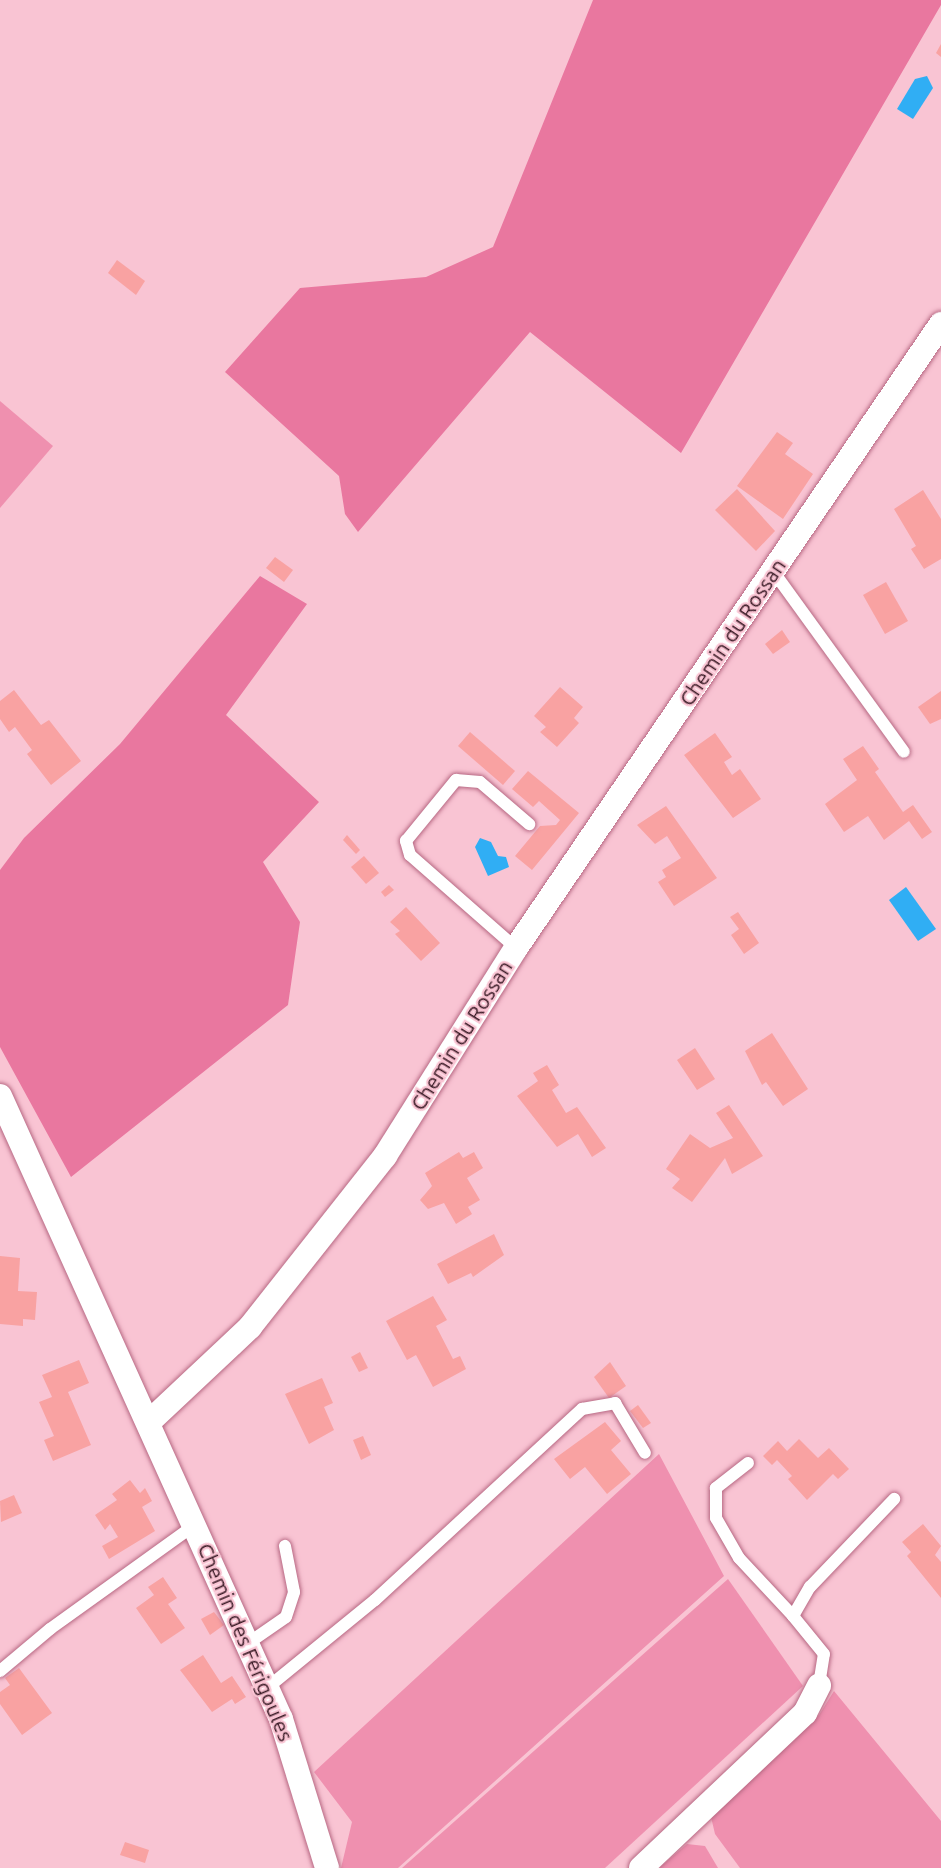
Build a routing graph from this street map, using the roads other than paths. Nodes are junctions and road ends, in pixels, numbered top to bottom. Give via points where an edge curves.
1 (941, 324) edge
2 (772, 571) junction
3 (904, 752) dead end
4 (529, 824) dead end
5 (516, 948) junction
6 (0, 1096) edge
7 (149, 1422) junction
8 (645, 1453) dead end
9 (748, 1463) dead end
10 (894, 1499) dead end
11 (196, 1524) junction
12 (285, 1546) dead end
13 (793, 1616) junction
14 (247, 1644) junction
15 (0, 1671) edge
16 (819, 1685) joint
17 (267, 1688) junction
18 (327, 1868) edge
19 (641, 1868) edge

1 - 2 street, Chemin du Rossan
2 - 3 lane
2 - 5 street, Chemin du Rossan
4 - 5 lane via 480,782 456,780 406,841 410,855
5 - 7 street, Chemin du Rossan via 385,1156 250,1327
6 - 7 street
7 - 11 street, Chemin des Férigoules
8 - 17 lane via 615,1403 582,1409 375,1600
9 - 13 lane via 716,1488 716,1518 739,1558
10 - 13 lane via 810,1587
11 - 14 street, Chemin des Férigoules
11 - 15 lane via 50,1629
12 - 14 lane via 294,1592 286,1617
13 - 16 lane via 824,1654
14 - 17 street, Chemin des Férigoules
16 - 19 street via 805,1713
17 - 18 street, Chemin des Férigoules via 281,1719

